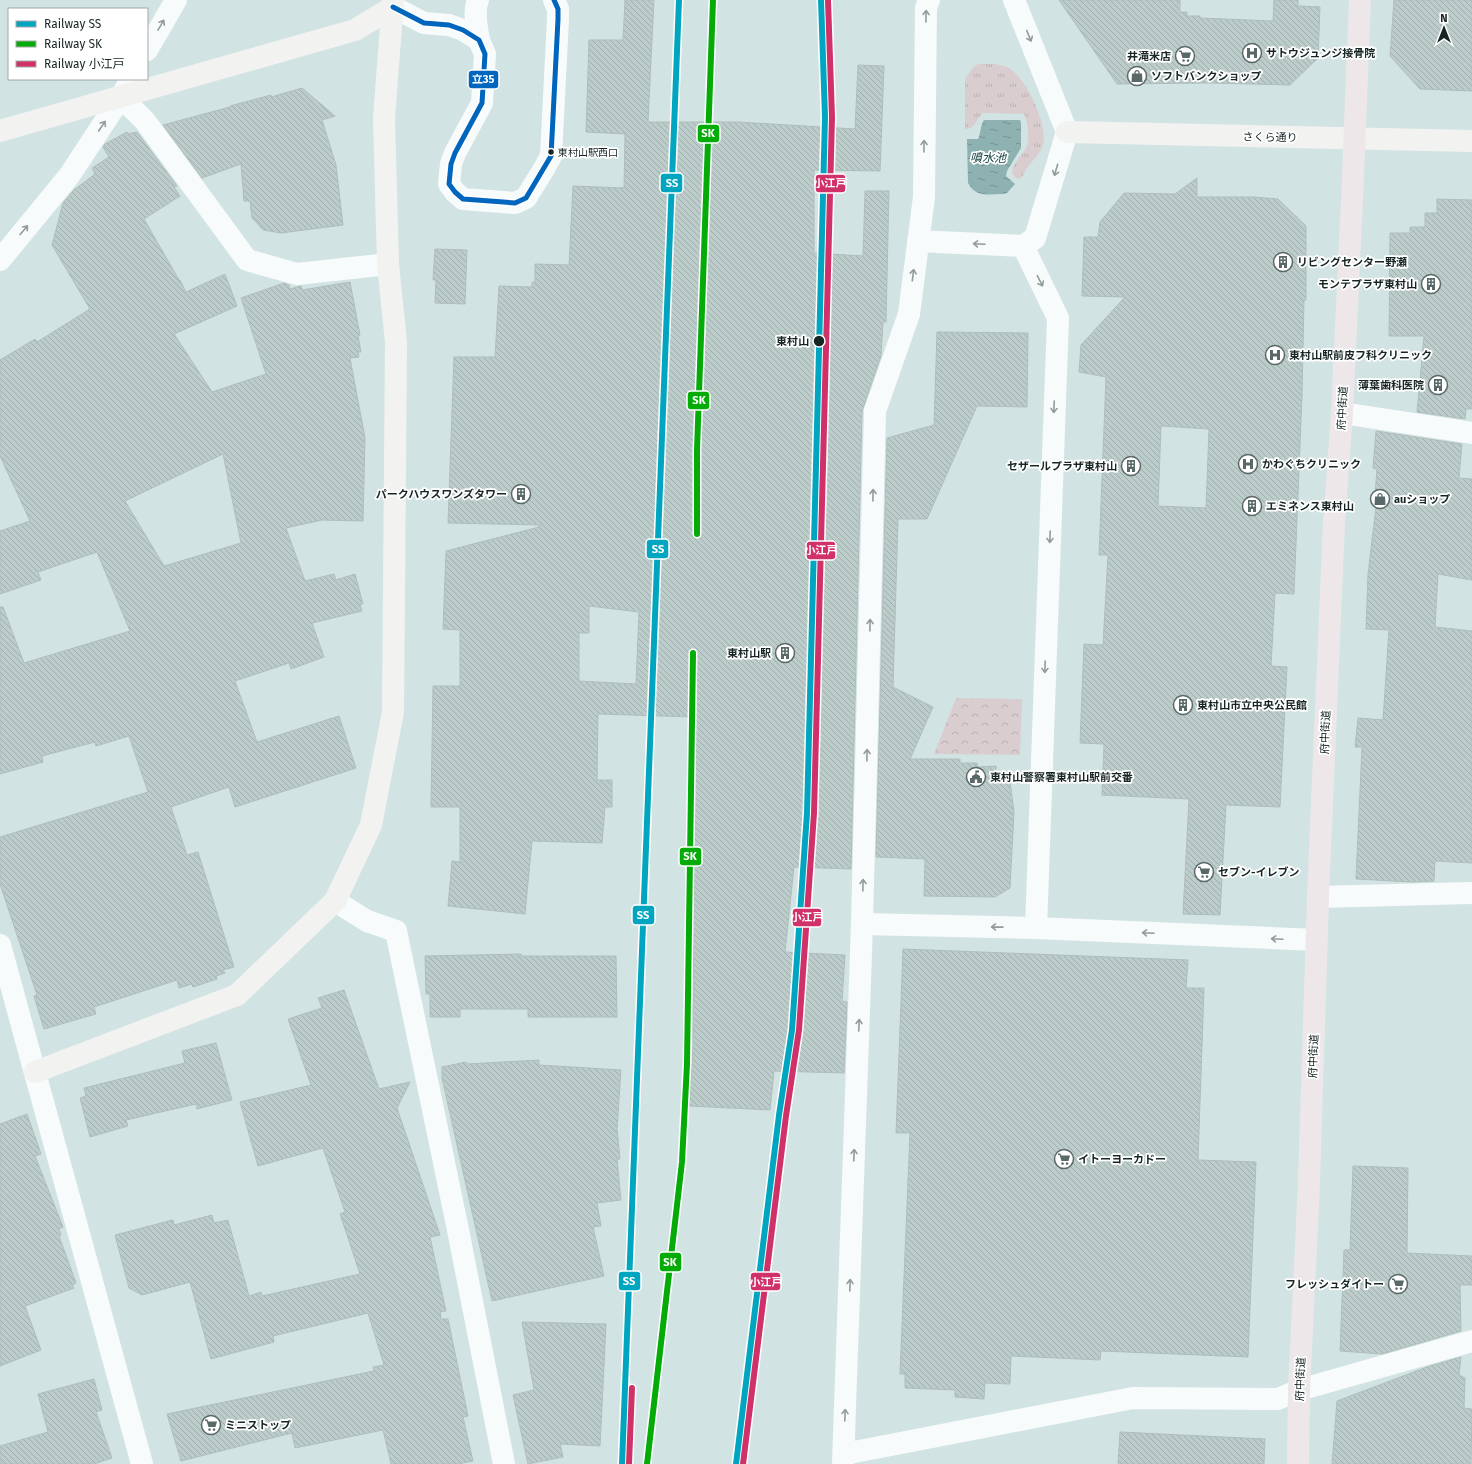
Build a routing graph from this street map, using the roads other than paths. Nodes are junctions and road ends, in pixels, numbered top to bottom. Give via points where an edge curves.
1 (176, 0) edge
2 (478, 0) edge
3 (554, 0) edge
4 (929, 0) edge
5 (1014, 0) edge
6 (1360, 0) edge
7 (398, 2) edge
8 (479, 40) junction
9 (148, 48) edge
10 (126, 88) edge
11 (0, 131) edge
12 (1067, 132) junction
13 (1355, 139) junction
14 (1472, 141) edge
15 (918, 240) junction
16 (1023, 246) junction
17 (0, 260) edge
18 (388, 264) junction
19 (1342, 413) junction
20 (1472, 434) edge
21 (1472, 893) edge
22 (1318, 897) junction
23 (335, 901) junction
24 (862, 924) junction
25 (1036, 928) junction
26 (1316, 940) junction
27 (0, 948) edge
28 (35, 1072) junction
29 (1472, 1341) edge
30 (1299, 1390) junction
31 (843, 1459) edge
32 (142, 1464) edge
33 (504, 1464) edge
34 (1298, 1464) edge

9 -> 1 street
2 - 8 street via 476,19
3 - 8 street via 558,9 558,19 551,156 526,198 514,202 463,199 449,184 455,153 482,103 485,54
15 -> 4 street via 924,197 926,8
5 -> 12 street
6 - 13 main road, 府中街道
7 - 8 street via 424,22 450,25
7 - 10 street via 355,30
7 - 18 street via 384,118
10 - 11 street
17 -> 10 street via 69,176
10 - 18 street via 145,121 247,260 297,274
12 - 13 street, さくら通り
12 -> 16 street via 1035,238
13 - 14 street, さくら通り
13 - 19 main road, 府中街道
16 -> 15 street
24 -> 15 street via 875,411 909,314
16 -> 25 street via 1058,318
18 - 23 street via 396,342 393,712 371,825
19 - 20 street
19 - 22 main road, 府中街道 via 1334,523
21 - 22 street
22 - 26 main road, 府中街道
23 - 28 street via 237,995
23 - 33 street via 366,921 396,932
25 -> 24 street
31 -> 24 street
26 -> 25 street
26 - 30 main road, 府中街道 via 1310,1183
27 - 28 street
28 - 32 street
29 - 30 street
30 - 31 street via 1278,1398 1133,1398
30 - 34 main road, 府中街道

